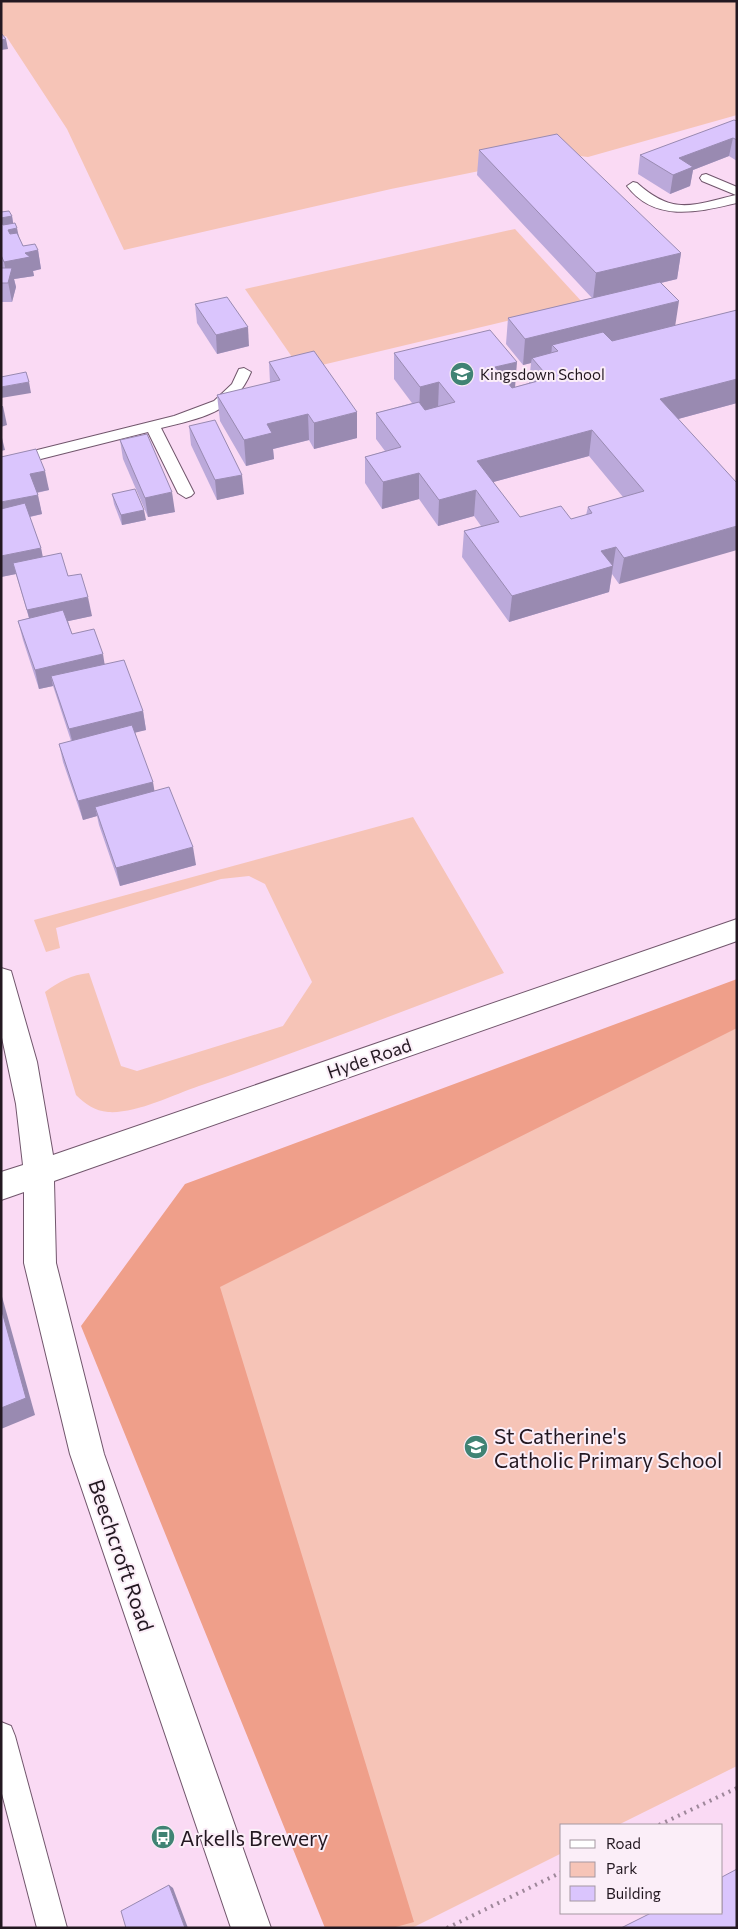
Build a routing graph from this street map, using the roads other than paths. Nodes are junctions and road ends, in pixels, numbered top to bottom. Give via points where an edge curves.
1 (706, 178) dead end
2 (632, 186) dead end
3 (737, 192) edge
4 (737, 199) edge
5 (244, 372) dead end
6 (153, 426) junction
7 (1, 464) edge
8 (186, 494) dead end
9 (737, 930) edge
10 (1, 978) edge
11 (39, 1173) junction
12 (1, 1186) edge
13 (1, 1736) edge
14 (52, 1928) edge
15 (251, 1928) edge

1 - 3 lane
2 - 4 lane via 652,202 666,208 693,208
5 - 6 lane via 240,384 211,409
6 - 7 lane
6 - 8 lane
9 - 11 main road, Hyde Road
10 - 11 main road, Beechcroft Road via 28,1091
11 - 12 main road, Hyde Road
11 - 15 main road, Beechcroft Road via 37,1239 40,1263 87,1454
13 - 14 lane

